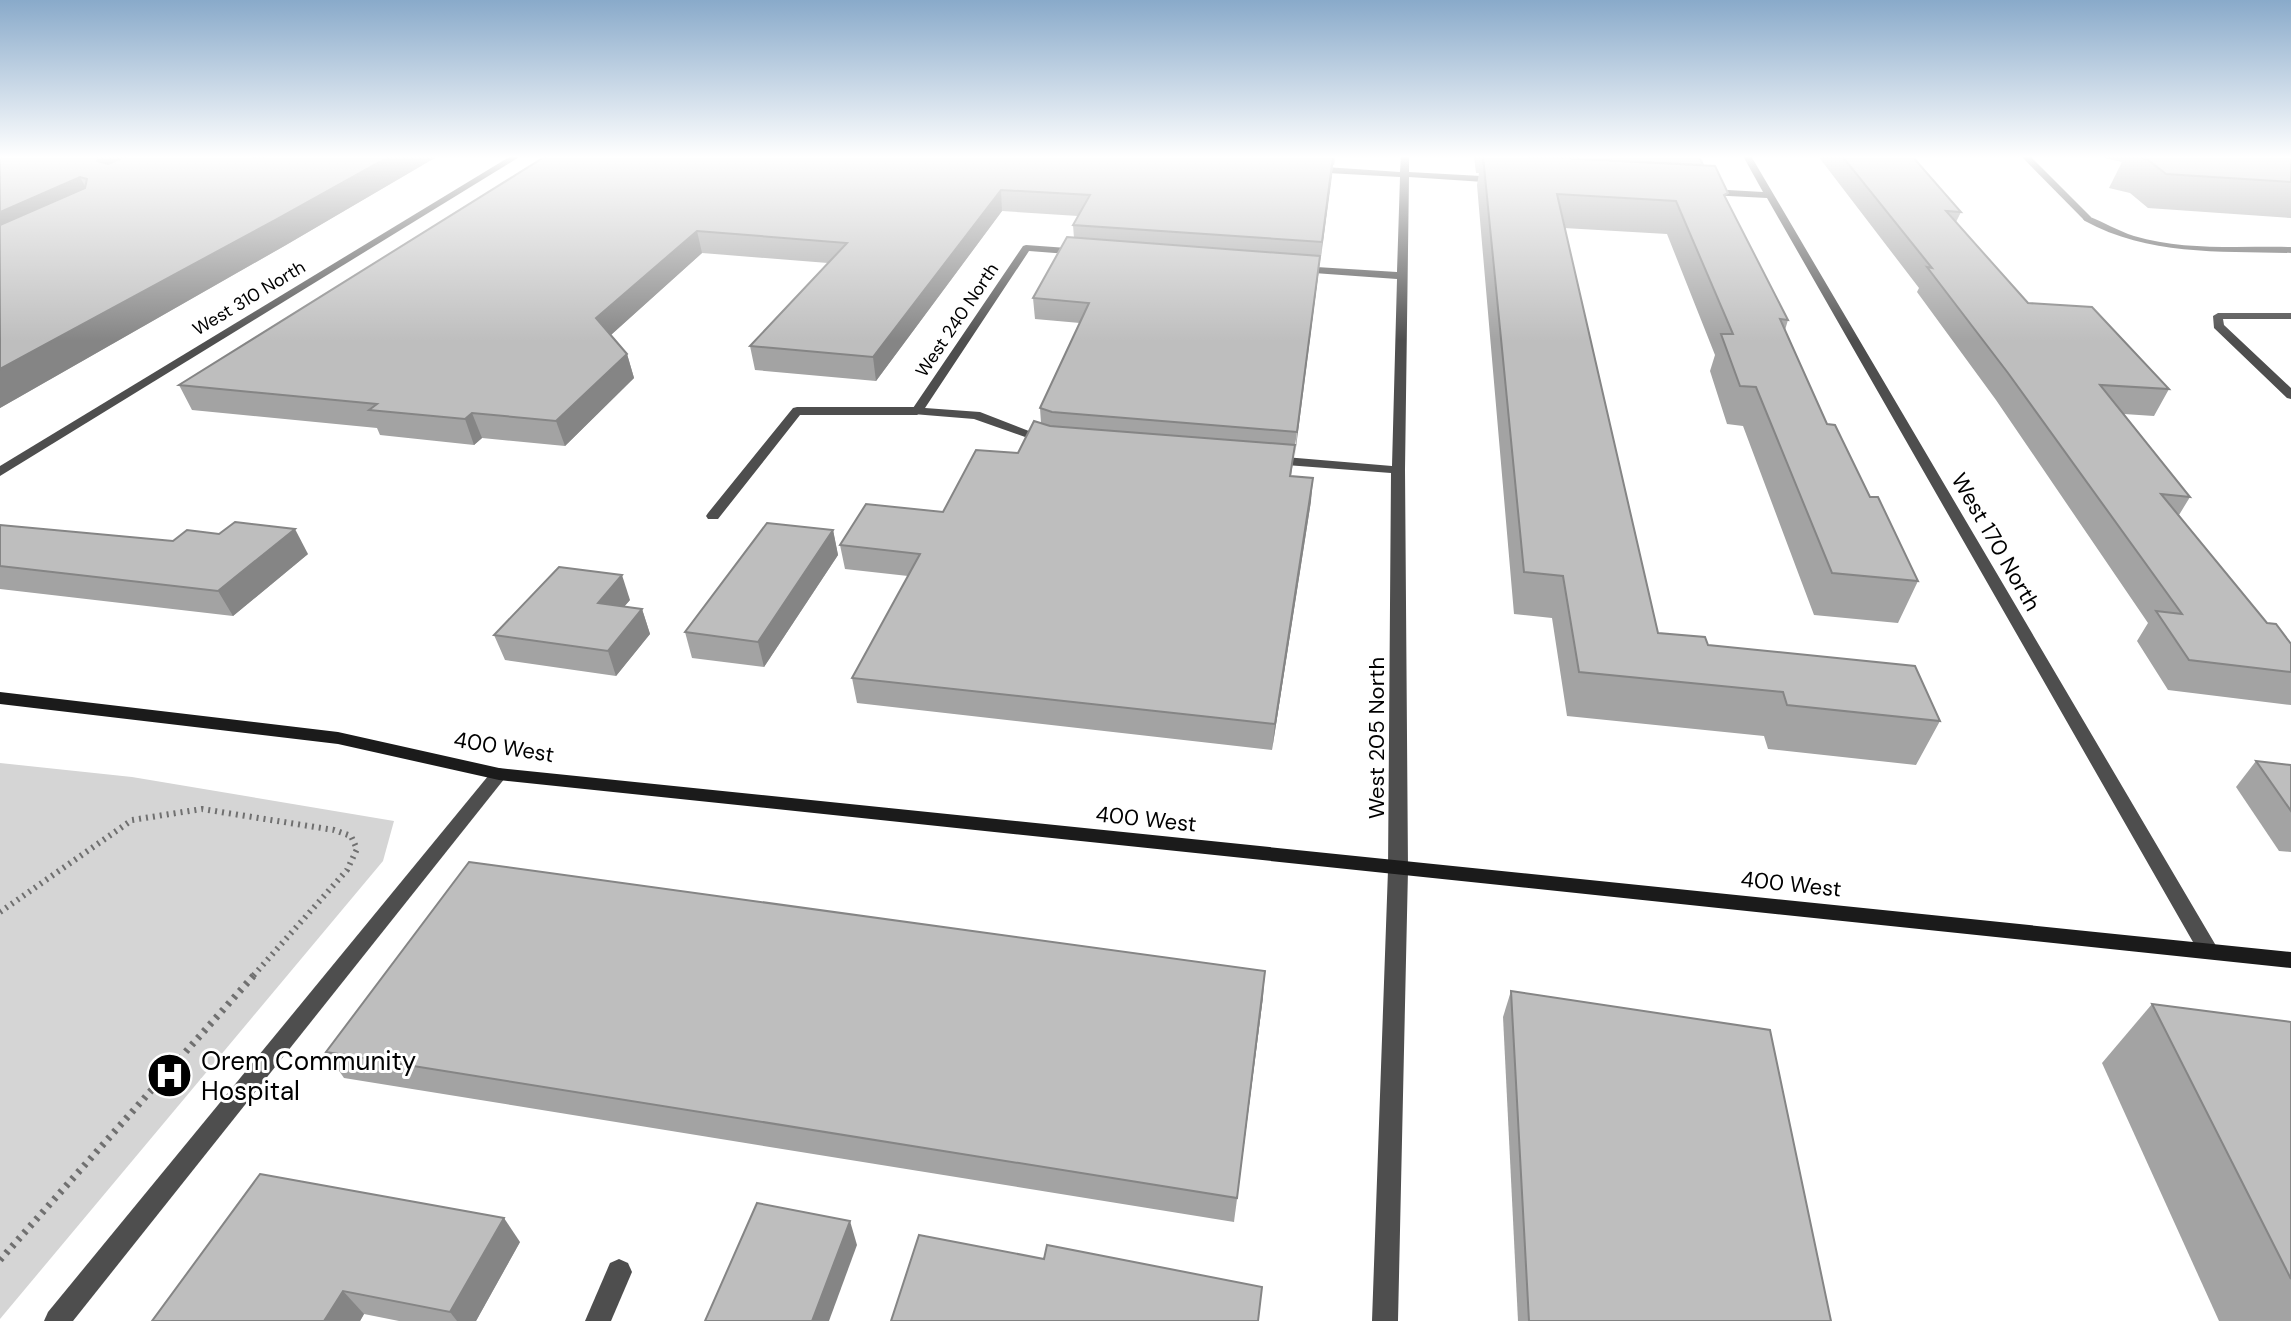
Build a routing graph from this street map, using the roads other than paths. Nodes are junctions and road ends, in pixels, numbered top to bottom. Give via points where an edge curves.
1 (416, 218) edge
2 (1405, 218) edge
3 (1781, 218) edge
4 (2087, 218) edge
5 (2291, 250) edge
6 (1088, 253) edge
7 (1287, 268) edge
8 (1404, 276) junction
9 (2291, 316) edge
10 (2291, 395) edge
11 (917, 411) junction
12 (1066, 443) edge
13 (1254, 458) edge
14 (1398, 470) junction
15 (0, 472) edge
16 (713, 516) dead end
17 (0, 698) edge
18 (499, 774) junction
19 (1398, 870) junction
20 (2208, 950) junction
21 (2291, 960) edge
22 (619, 1272) dead end
23 (57, 1321) edge
24 (598, 1321) edge
25 (1385, 1321) edge

1 - 15 street, West 310 North
2 - 8 street, West 205 North
3 - 20 street, West 170 North
4 - 5 street via 2138,240
6 - 11 street, West 240 North via 1026,248
7 - 8 street
8 - 14 street, West 205 North
9 - 10 street via 2218,316 2218,326
11 - 12 street via 976,415
11 - 16 street via 797,411
13 - 14 street
14 - 19 street, West 205 North
17 - 18 main road, 400 West via 338,738
18 - 19 main road, 400 West
18 - 23 street
19 - 20 main road, 400 West
19 - 25 street, West 205 North
20 - 21 main road, 400 West
22 - 24 street

